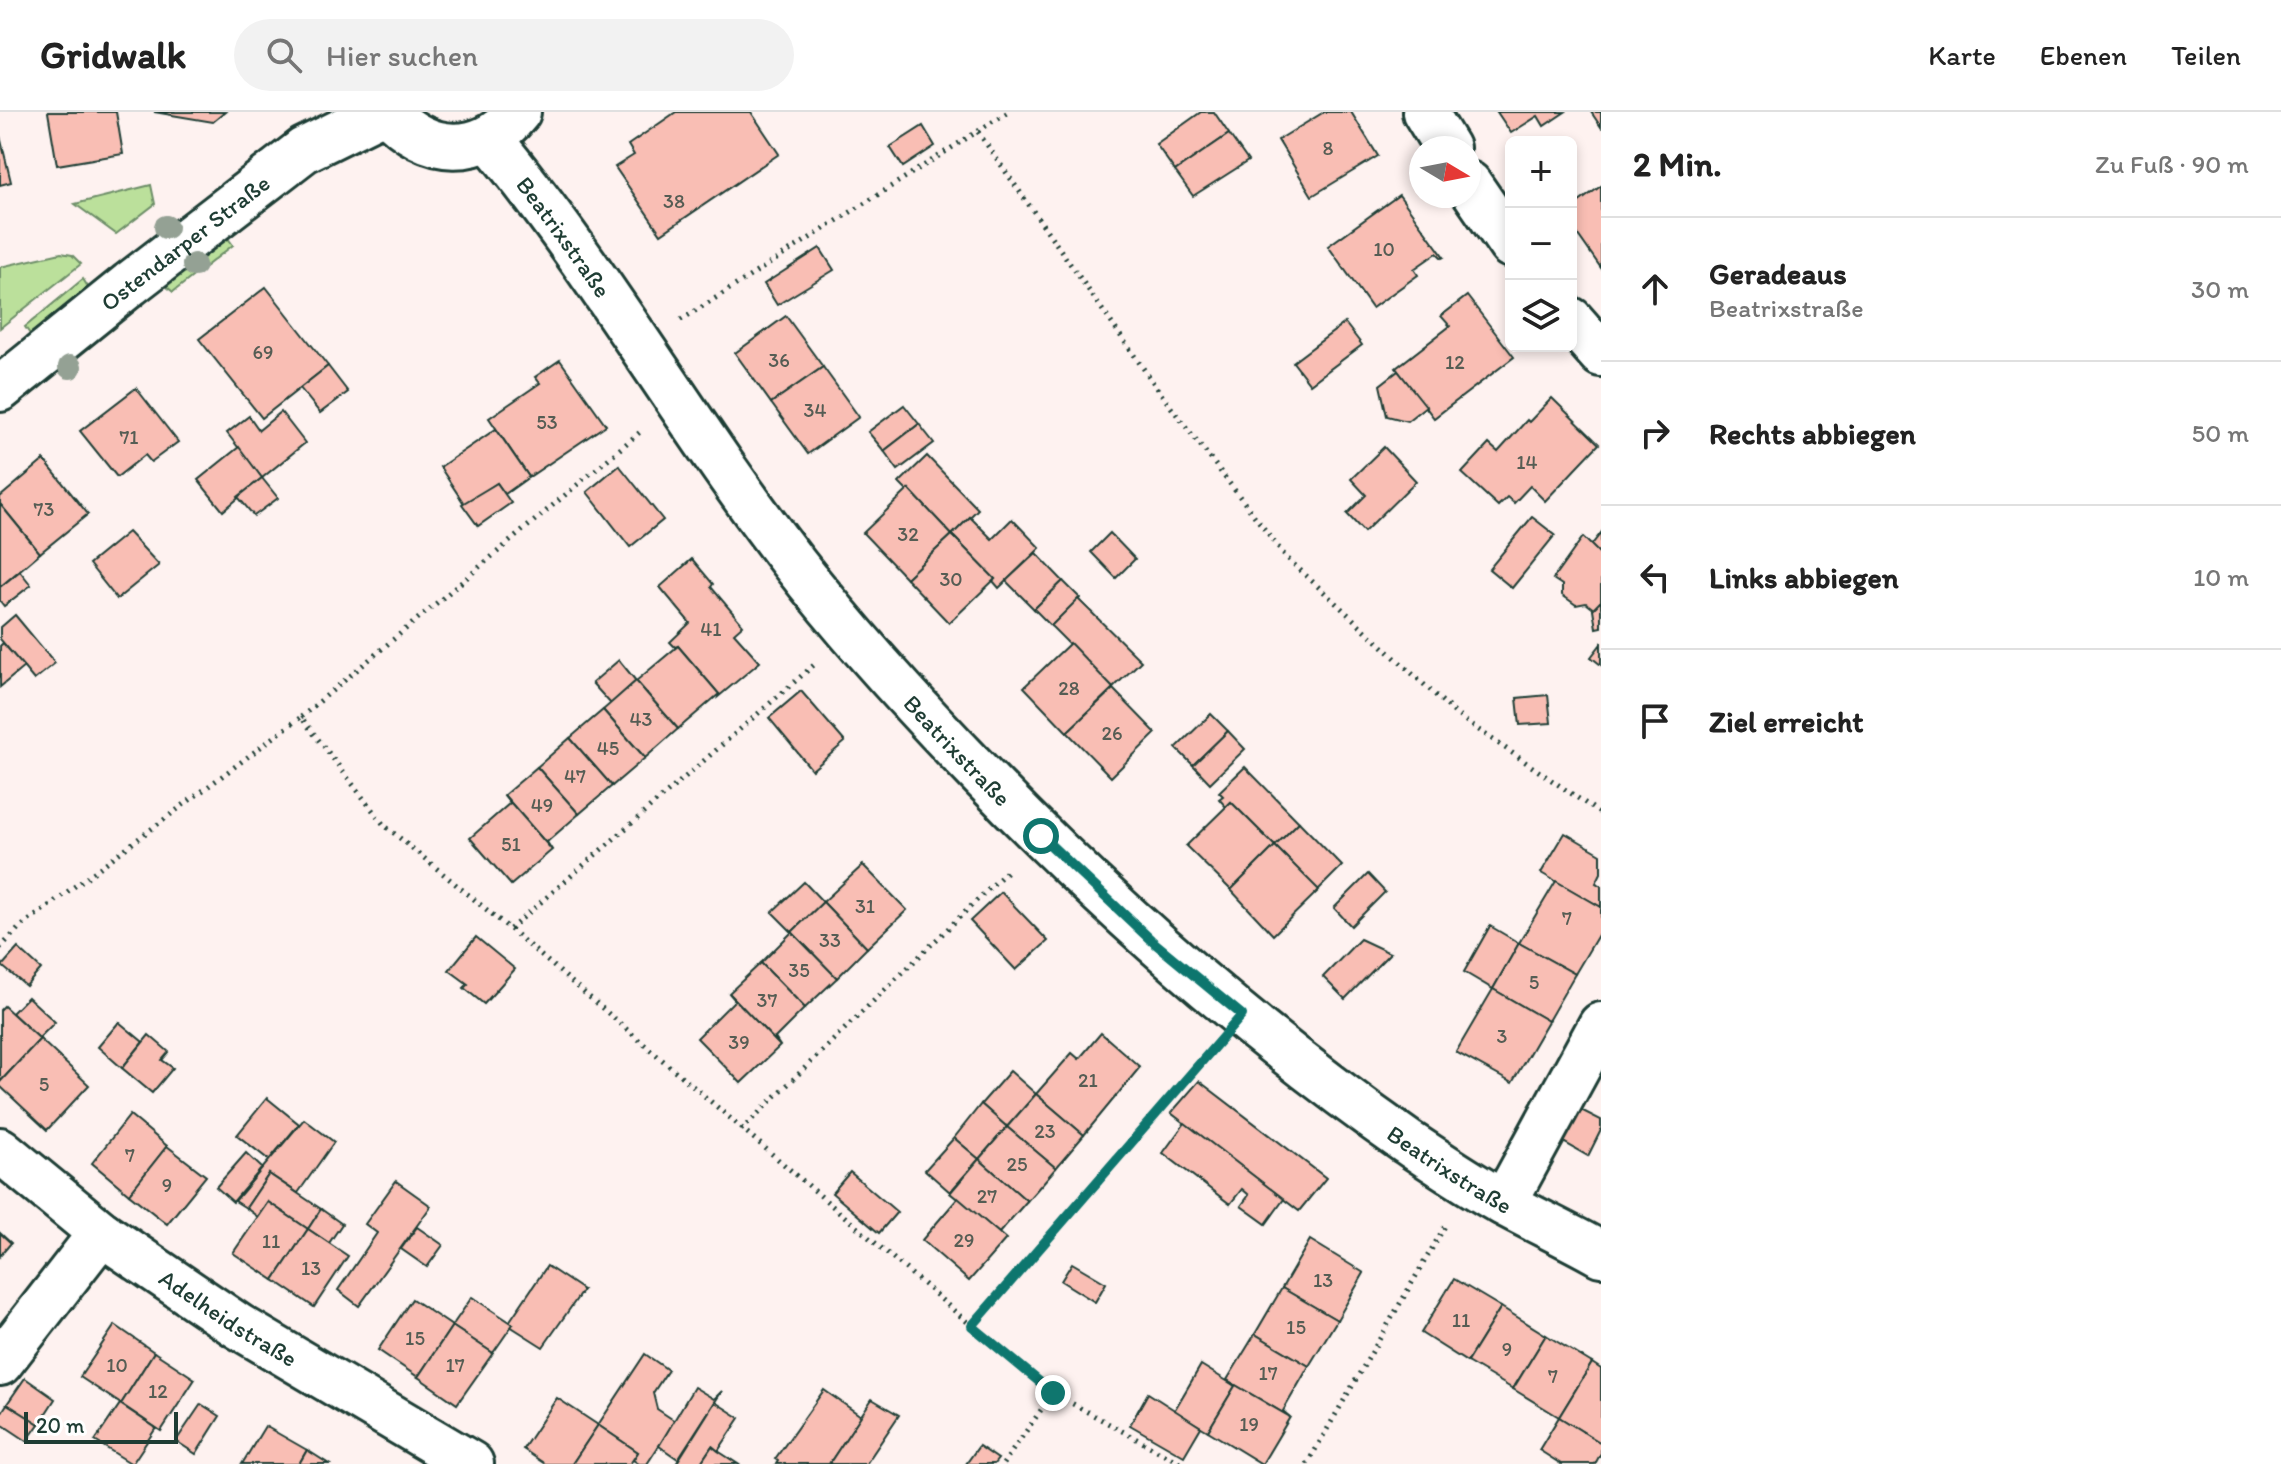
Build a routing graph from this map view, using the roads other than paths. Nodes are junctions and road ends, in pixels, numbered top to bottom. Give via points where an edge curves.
1 (381, 112) edge
2 (388, 112) edge
3 (1425, 112) edge
4 (504, 125) edge
5 (1440, 136) edge
6 (1481, 201) edge
7 (1505, 236) edge
8 (1577, 327) edge
9 (1601, 354) edge
10 (0, 389) edge
11 (1601, 1025) edge
12 (0, 1150) edge
13 (1488, 1193) junction
14 (101, 1233) junction
15 (1601, 1254) edge
16 (0, 1363) edge
17 (471, 1464) edge

1 - 10 street, Ostendarper Straße via 304,150
2 - 4 street via 401,127 443,145 467,145
3 - 5 street
4 - 13 street, Beatrixstraße via 536,194 679,405 791,560 917,708 1151,940 1347,1098
6 - 7 street
8 - 9 street
11 - 13 street
12 - 14 street, Adelheidstraße
13 - 15 street, Beatrixstraße
14 - 16 street
14 - 17 street, Adelheidstraße via 238,1326

